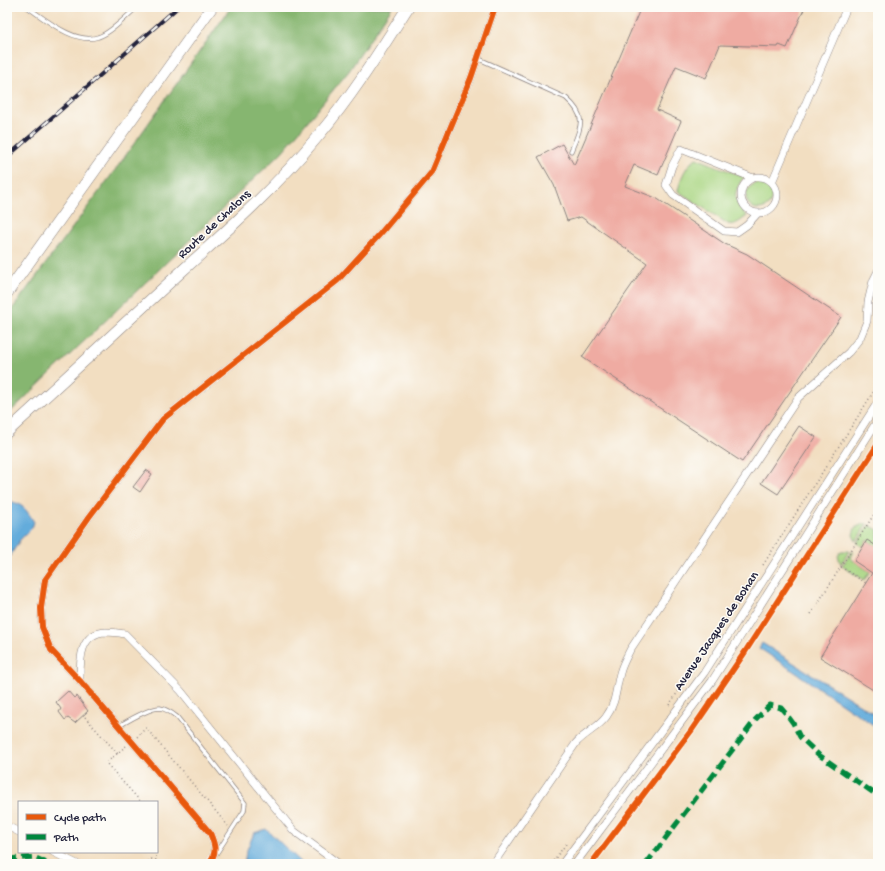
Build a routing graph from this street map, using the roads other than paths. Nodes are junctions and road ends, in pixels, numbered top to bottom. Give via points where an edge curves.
1 (27, 7) edge
2 (137, 7) edge
3 (212, 7) edge
4 (408, 7) edge
5 (495, 7) edge
6 (847, 7) edge
7 (477, 58) junction
8 (571, 150) dead end
9 (753, 178) junction
10 (772, 182) junction
11 (757, 214) junction
12 (878, 271) edge
13 (7, 293) edge
14 (878, 402) edge
15 (878, 420) edge
16 (7, 432) edge
17 (80, 681) junction
18 (119, 726) junction
19 (7, 826) edge
20 (18, 832) edge
21 (55, 853) edge
22 (62, 857) junction
23 (210, 861) edge
24 (70, 864) edge
25 (77, 864) edge
26 (339, 864) edge
27 (493, 864) edge
28 (562, 864) edge
29 (575, 864) edge

1 - 2 lane via 65,33 80,38 98,38
3 - 13 main road
4 - 16 main road, Route de Chalons via 352,92 281,178
5 - 7 street
6 - 10 street
7 - 8 lane via 566,98 575,106 581,116 581,122
7 - 17 street via 432,172 337,281 163,419 45,580 41,608 42,626 51,650
9 - 10 street via 763,177
9 - 11 street via 743,185 740,197 746,208
9 - 11 street via 681,149 666,185 673,195 724,231 737,232
10 - 11 street via 777,193 774,205 770,210
12 - 27 street via 868,302 867,321 860,338 849,352 798,398 630,650 620,671 615,698 608,715 576,743
14 - 28 street, Avenue Jacques de Bohan via 704,673
15 - 29 street, Avenue Jacques de Bohan via 712,681
17 - 18 street
17 - 26 street via 82,648 90,637 105,632 125,634 181,691 294,831
18 - 23 street via 210,833 215,845
18 - 23 lane via 139,715 160,708 170,711 246,803 244,811
19 - 20 street
21 - 22 street
22 - 24 street
22 - 25 street

